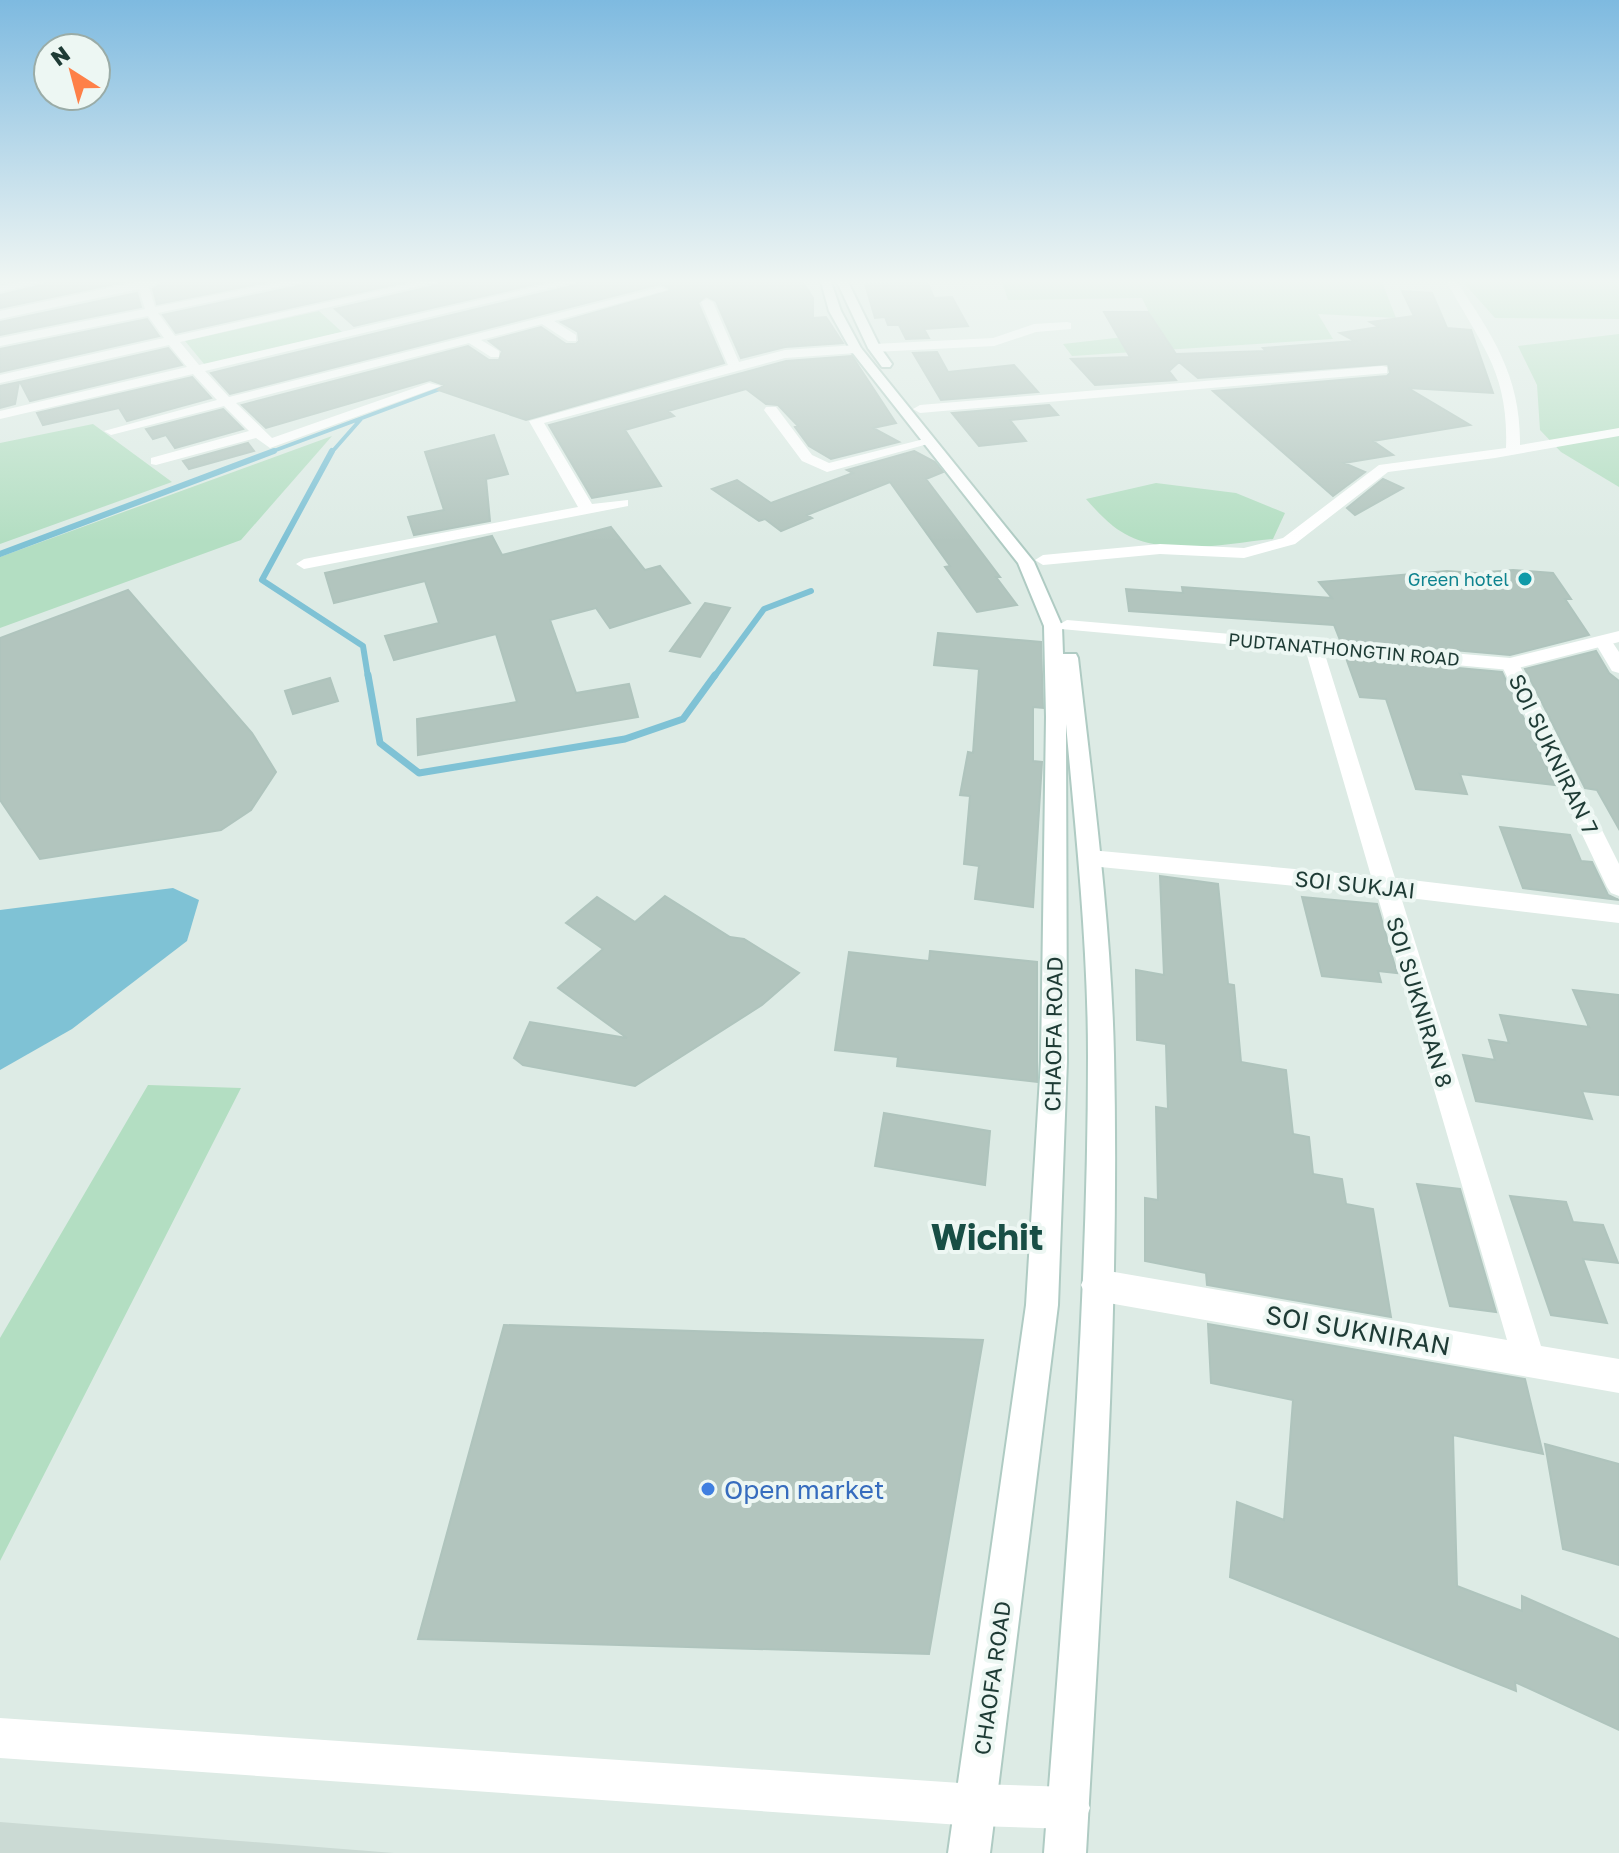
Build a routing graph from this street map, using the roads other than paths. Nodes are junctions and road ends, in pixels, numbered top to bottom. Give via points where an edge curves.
1 (46, 368) edge
2 (202, 368) edge
3 (354, 368) edge
4 (730, 368) edge
5 (878, 368) edge
6 (883, 368) edge
7 (1503, 368) edge
8 (196, 370) junction
9 (1382, 370) dead end
10 (423, 376) dead end
11 (0, 379) edge
12 (225, 401) junction
13 (920, 409) junction
14 (771, 410) dead end
15 (0, 415) edge
16 (111, 431) dead end
17 (1619, 432) edge
18 (259, 433) junction
19 (928, 442) junction
20 (1513, 451) junction
21 (156, 461) dead end
22 (623, 503) dead end
23 (586, 508) junction
24 (1043, 560) junction
25 (304, 564) dead end
26 (1067, 625) junction
27 (1611, 639) edge
28 (1313, 645) junction
29 (1510, 664) junction
30 (1619, 667) edge
31 (1090, 858) junction
32 (1385, 886) junction
33 (1619, 887) edge
34 (1619, 914) edge
35 (1097, 1285) junction
36 (1529, 1360) junction
37 (1619, 1376) edge
38 (0, 1738) edge
39 (975, 1805) junction
40 (1069, 1808) junction
41 (969, 1853) edge
42 (1065, 1853) edge

1 - 11 street
2 - 8 street
3 - 12 street
4 - 23 street via 536,421
5 - 19 street, CHAOFA ROAD
6 - 13 street, CHAOFA ROAD
7 - 20 street via 1516,418
8 - 12 street
8 - 15 street
9 - 13 street
10 - 18 street via 434,386 270,444
12 - 16 street
12 - 18 street
13 - 24 street, CHAOFA ROAD
14 - 19 street via 807,458 827,468
17 - 20 street
18 - 21 street
19 - 39 street, CHAOFA ROAD via 1026,562 1053,626 1054,1061 1042,1305
20 - 24 street via 1384,468 1289,541 1244,553 1160,549
22 - 23 street
23 - 25 street
24 - 26 street, CHAOFA ROAD
26 - 28 street, PUDTANATHONGTIN ROAD
26 - 31 street, CHAOFA ROAD
27 - 29 street, PUDTANATHONGTIN ROAD
27 - 30 street
28 - 29 street, PUDTANATHONGTIN ROAD
28 - 32 street, SOI SUKNIRAN 8
29 - 33 street, SOI SUKNIRAN 7
31 - 32 street, SOI SUKJAI
31 - 35 street, CHAOFA ROAD via 1101,1054
32 - 34 street, SOI SUKJAI
32 - 36 street, SOI SUKNIRAN 8
35 - 36 street, SOI SUKNIRAN
35 - 40 street, CHAOFA ROAD
36 - 37 street, SOI SUKNIRAN
38 - 39 street
39 - 40 street
39 - 41 street, CHAOFA ROAD
40 - 42 street, CHAOFA ROAD

